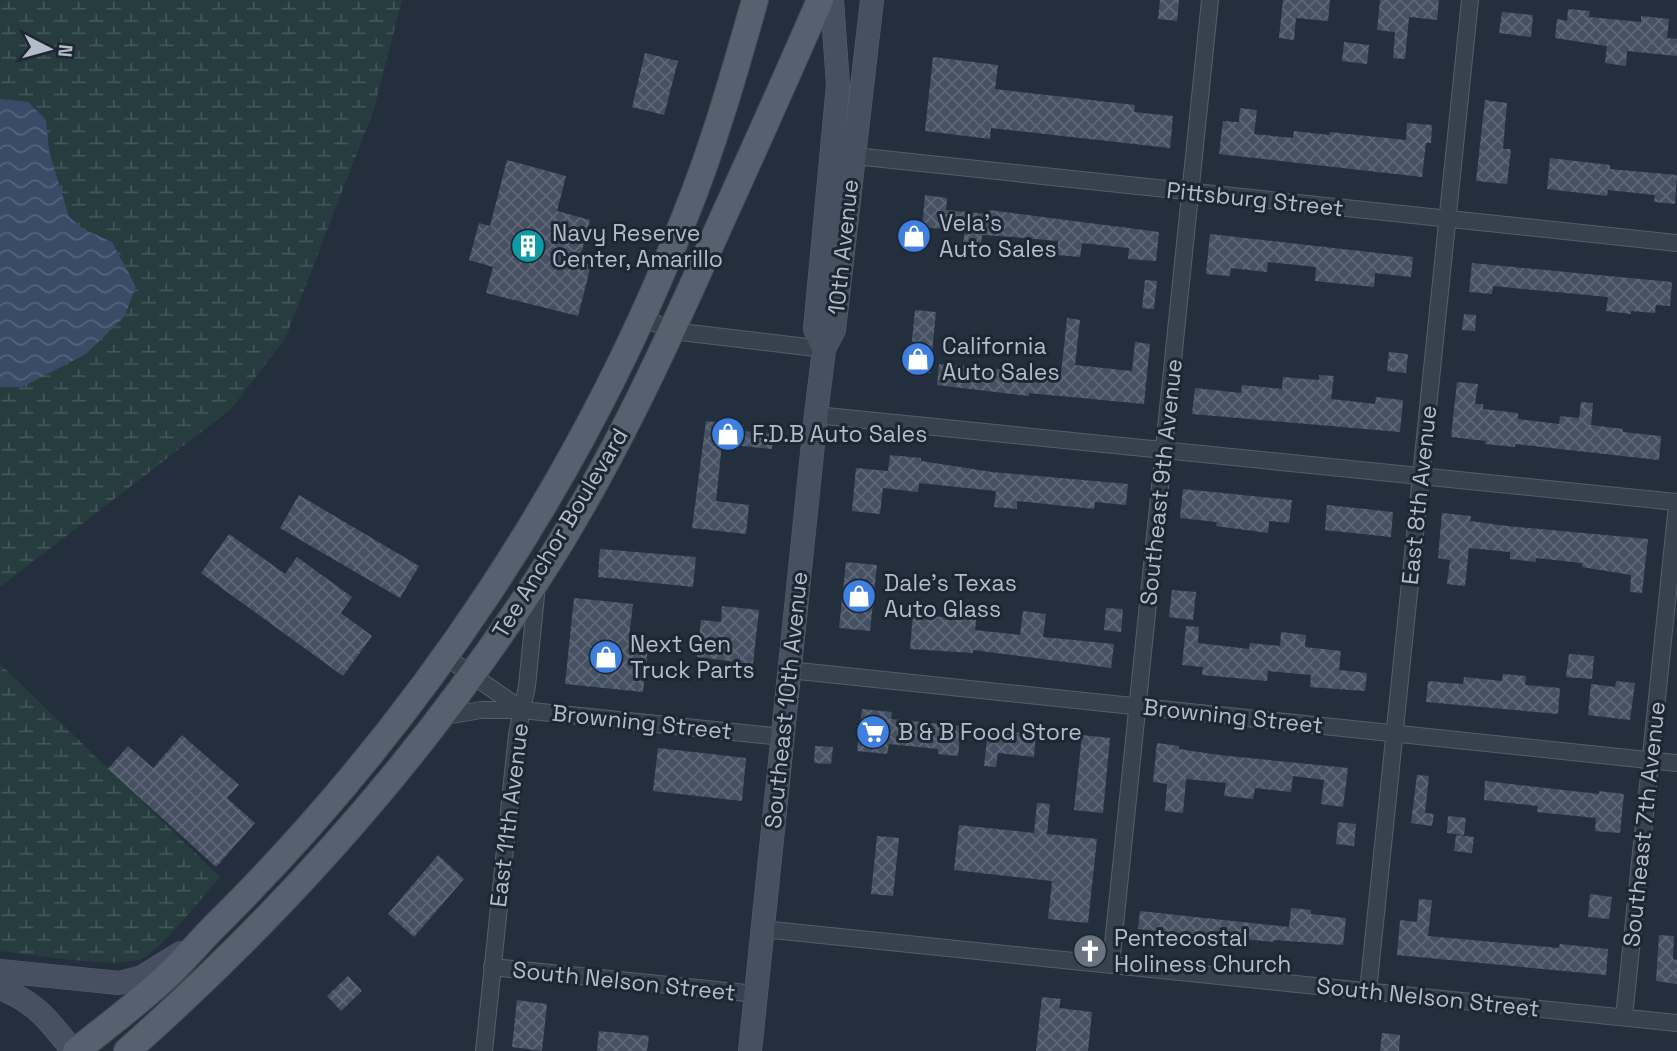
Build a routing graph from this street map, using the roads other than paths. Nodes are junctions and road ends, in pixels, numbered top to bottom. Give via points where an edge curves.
1 (755, 0) edge
2 (820, 0) edge
3 (832, 0) edge
4 (872, 0) edge
5 (1210, 0) edge
6 (1470, 0) edge
7 (842, 155) junction
8 (1190, 192) junction
9 (1448, 219) junction
10 (1677, 243) edge
11 (642, 317) junction
12 (672, 331) junction
13 (824, 349) junction
14 (816, 415) junction
15 (1164, 450) junction
16 (1421, 477) junction
17 (1677, 503) edge
18 (538, 579) junction
19 (446, 656) junction
20 (789, 670) junction
21 (471, 675) junction
22 (1137, 706) junction
23 (522, 710) junction
24 (439, 717) junction
25 (1394, 733) junction
26 (782, 737) junction
27 (1650, 761) junction
28 (1677, 763) edge
29 (762, 929) junction
30 (196, 945) junction
31 (1111, 964) junction
32 (492, 967) junction
33 (0, 971) edge
34 (0, 988) edge
35 (1368, 990) junction
36 (755, 994) junction
37 (1624, 1017) junction
38 (1677, 1023) edge
39 (74, 1051) edge
40 (127, 1051) edge
41 (484, 1051) edge
42 (750, 1051) edge

1 - 11 main road, Tee Anchor Boulevard via 688,208
2 - 12 main road, Tee Anchor Boulevard
3 - 7 main road, 10th Avenue
4 - 7 main road, 10th Avenue
5 - 8 street, Southeast 9th Avenue
6 - 9 street, East 8th Avenue
7 - 8 street, Pittsburg Street
7 - 13 main road, 10th Avenue via 815,328
8 - 9 street, Pittsburg Street
8 - 15 street, Southeast 9th Avenue
9 - 10 street, Pittsburg Street
9 - 16 street, East 8th Avenue
11 - 12 street
11 - 19 main road, Tee Anchor Boulevard via 547,500
12 - 13 street
12 - 18 main road, Tee Anchor Boulevard via 631,415
13 - 14 main road, Southeast 10th Avenue
14 - 15 street
14 - 20 main road, Southeast 10th Avenue
15 - 16 street
15 - 22 street, Southeast 9th Avenue
16 - 17 street
16 - 25 street, East 8th Avenue
17 - 27 street, Southeast 7th Avenue
18 - 21 main road, Tee Anchor Boulevard
18 - 23 street, East 11th Avenue
19 - 21 street, Browning Street
19 - 30 main road, Tee Anchor Boulevard via 335,798
20 - 22 street, Browning Street
20 - 26 main road, Southeast 10th Avenue
21 - 23 street, Browning Street
21 - 24 main road, Tee Anchor Boulevard
22 - 25 street, Browning Street
22 - 31 street, Southeast 9th Avenue
23 - 24 street via 464,711
23 - 26 street, Browning Street
23 - 32 street, East 11th Avenue
24 - 40 main road, Tee Anchor Boulevard via 377,799 307,877
25 - 27 street, Browning Street
25 - 35 street, East 8th Avenue
26 - 29 main road, Southeast 10th Avenue
27 - 28 street, Browning Street
27 - 37 street, Southeast 7th Avenue
29 - 31 street, South Nelson Street
29 - 36 main road, Southeast 10th Avenue
30 - 33 main road via 142,977 119,982
30 - 39 main road, Tee Anchor Boulevard via 167,977
31 - 35 street, South Nelson Street
32 - 36 street, South Nelson Street
32 - 41 street, East 11th Avenue
34 - 39 main road via 44,1014
35 - 37 street, South Nelson Street
36 - 42 main road, Southeast 10th Avenue
37 - 38 street, South Nelson Street

